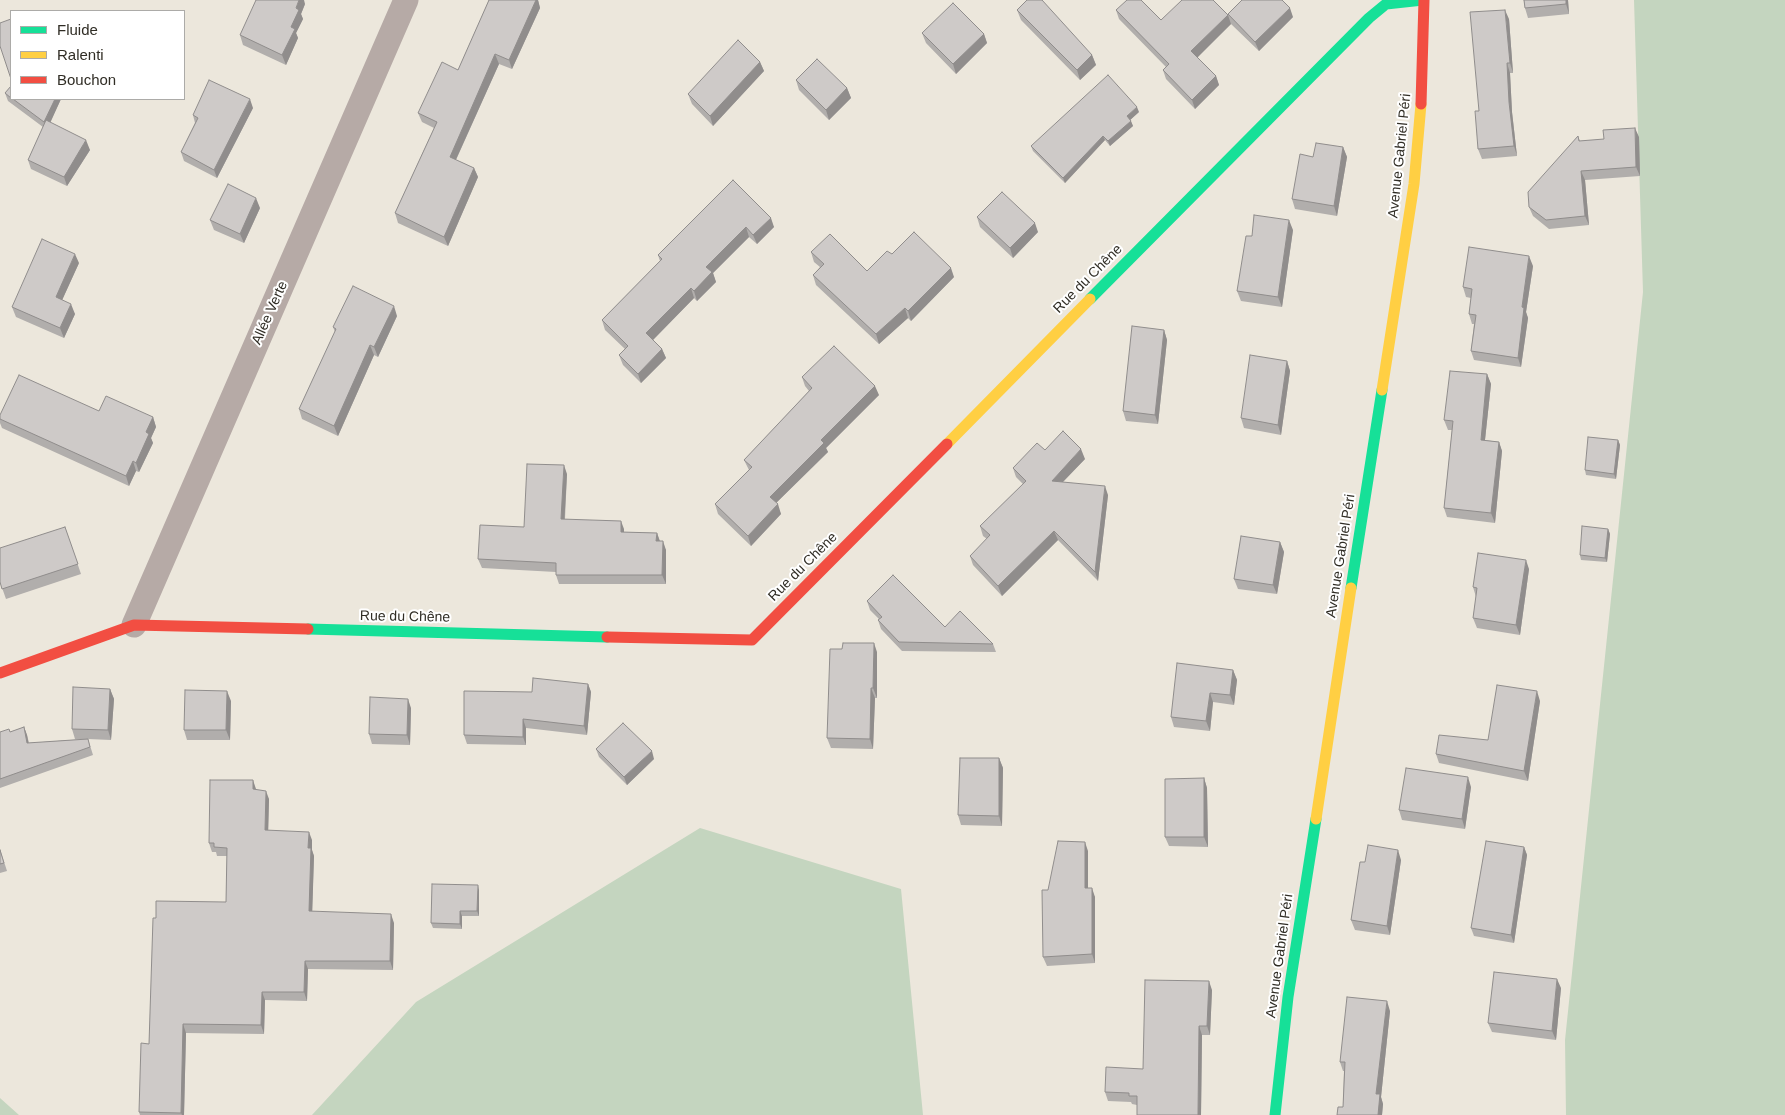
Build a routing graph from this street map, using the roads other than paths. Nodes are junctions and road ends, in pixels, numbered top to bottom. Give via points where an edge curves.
1 (406, 0) edge
2 (1424, 0) edge
3 (134, 625) junction
4 (0, 673) edge
5 (1275, 1115) edge

1 - 3 street, Allée Verte
2 - 3 street, Rue du Chêne via 1386,4 1369,18 752,640
2 - 5 street, Avenue Gabriel Péri via 1421,120 1414,184 1288,997
3 - 4 street, Rue du Chêne

